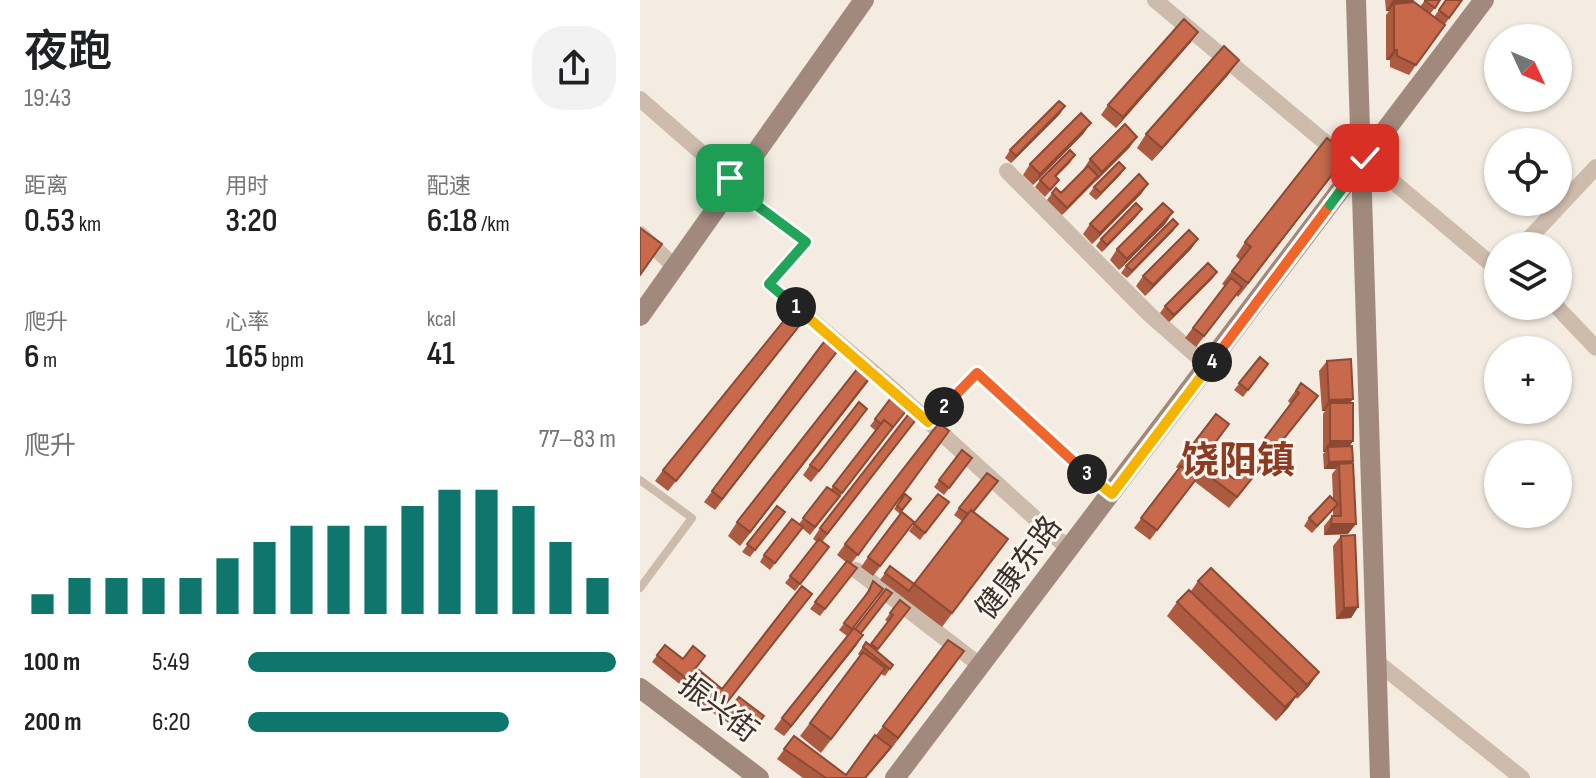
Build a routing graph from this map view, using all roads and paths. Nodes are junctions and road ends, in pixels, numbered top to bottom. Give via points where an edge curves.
1 (864, 0) edge
2 (1155, 0) edge
3 (1356, 0) edge
4 (1484, 0) edge
5 (640, 99) edge
6 (1361, 163) junction
7 (1596, 167) edge
8 (1007, 171) dead end
9 (733, 184) junction
10 (1535, 232) edge
11 (640, 234) edge
12 (1484, 259) edge
13 (675, 267) junction
14 (640, 316) edge
15 (1569, 320) edge
16 (1596, 348) edge
17 (1208, 366) junction
18 (928, 422) junction
19 (640, 480) edge
20 (1112, 494) junction
21 (1070, 550) junction
22 (856, 570) edge
23 (640, 588) edge
24 (1377, 662) junction
25 (981, 666) junction
26 (640, 688) edge
27 (759, 778) edge
28 (895, 778) edge
29 (1380, 778) edge
30 (1522, 778) edge

1 - 9 street
2 - 6 street
3 - 6 street
4 - 6 street, 健康东路
5 - 9 street
6 - 12 street
6 - 17 street, 健康东路
6 - 24 street
7 - 10 street
8 - 17 street
9 - 13 street
9 - 18 street via 806,242 769,284
11 - 13 street
13 - 14 street
15 - 16 street
17 - 20 street, 健康东路
18 - 20 lane via 977,373 1058,451
18 - 21 street
19 - 23 lane via 692,518
20 - 21 street, 健康东路
21 - 25 street, 健康东路
22 - 25 street
24 - 29 street
24 - 30 street
25 - 28 street, 健康东路
26 - 27 street, 振兴街

